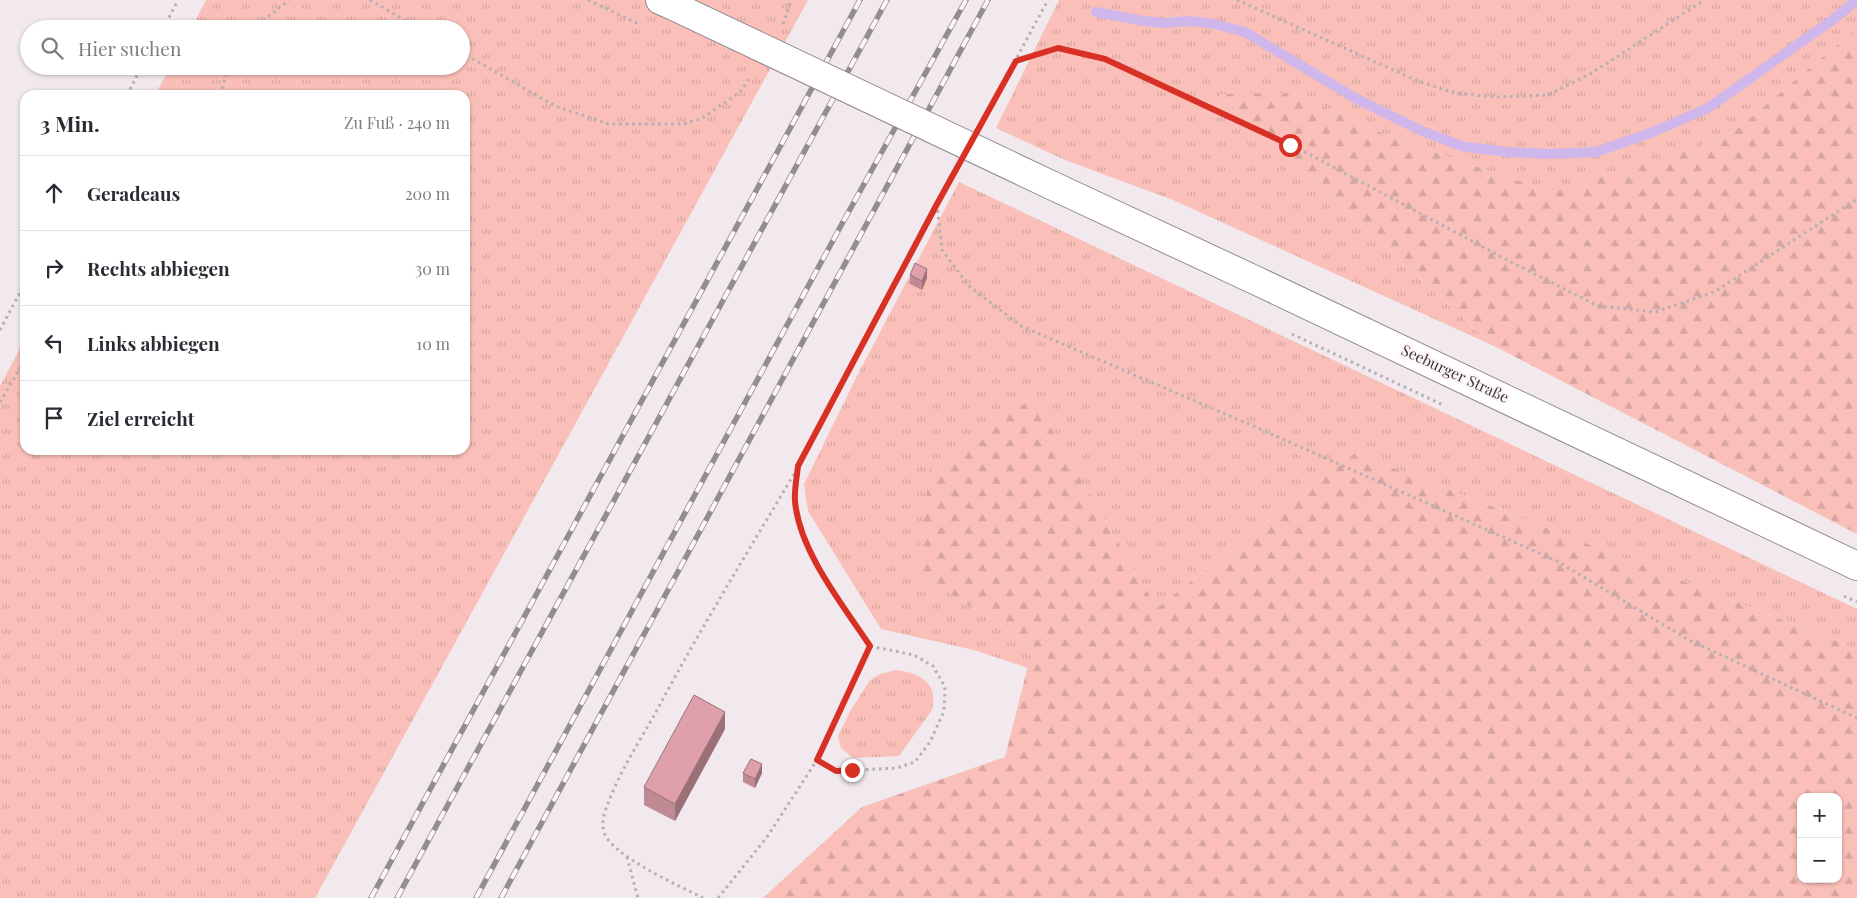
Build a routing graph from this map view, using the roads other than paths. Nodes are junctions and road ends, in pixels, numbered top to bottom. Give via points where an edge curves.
1 (669, 4) edge
2 (1857, 566) edge

1 - 2 main road, Seeburger Straße, bridge

